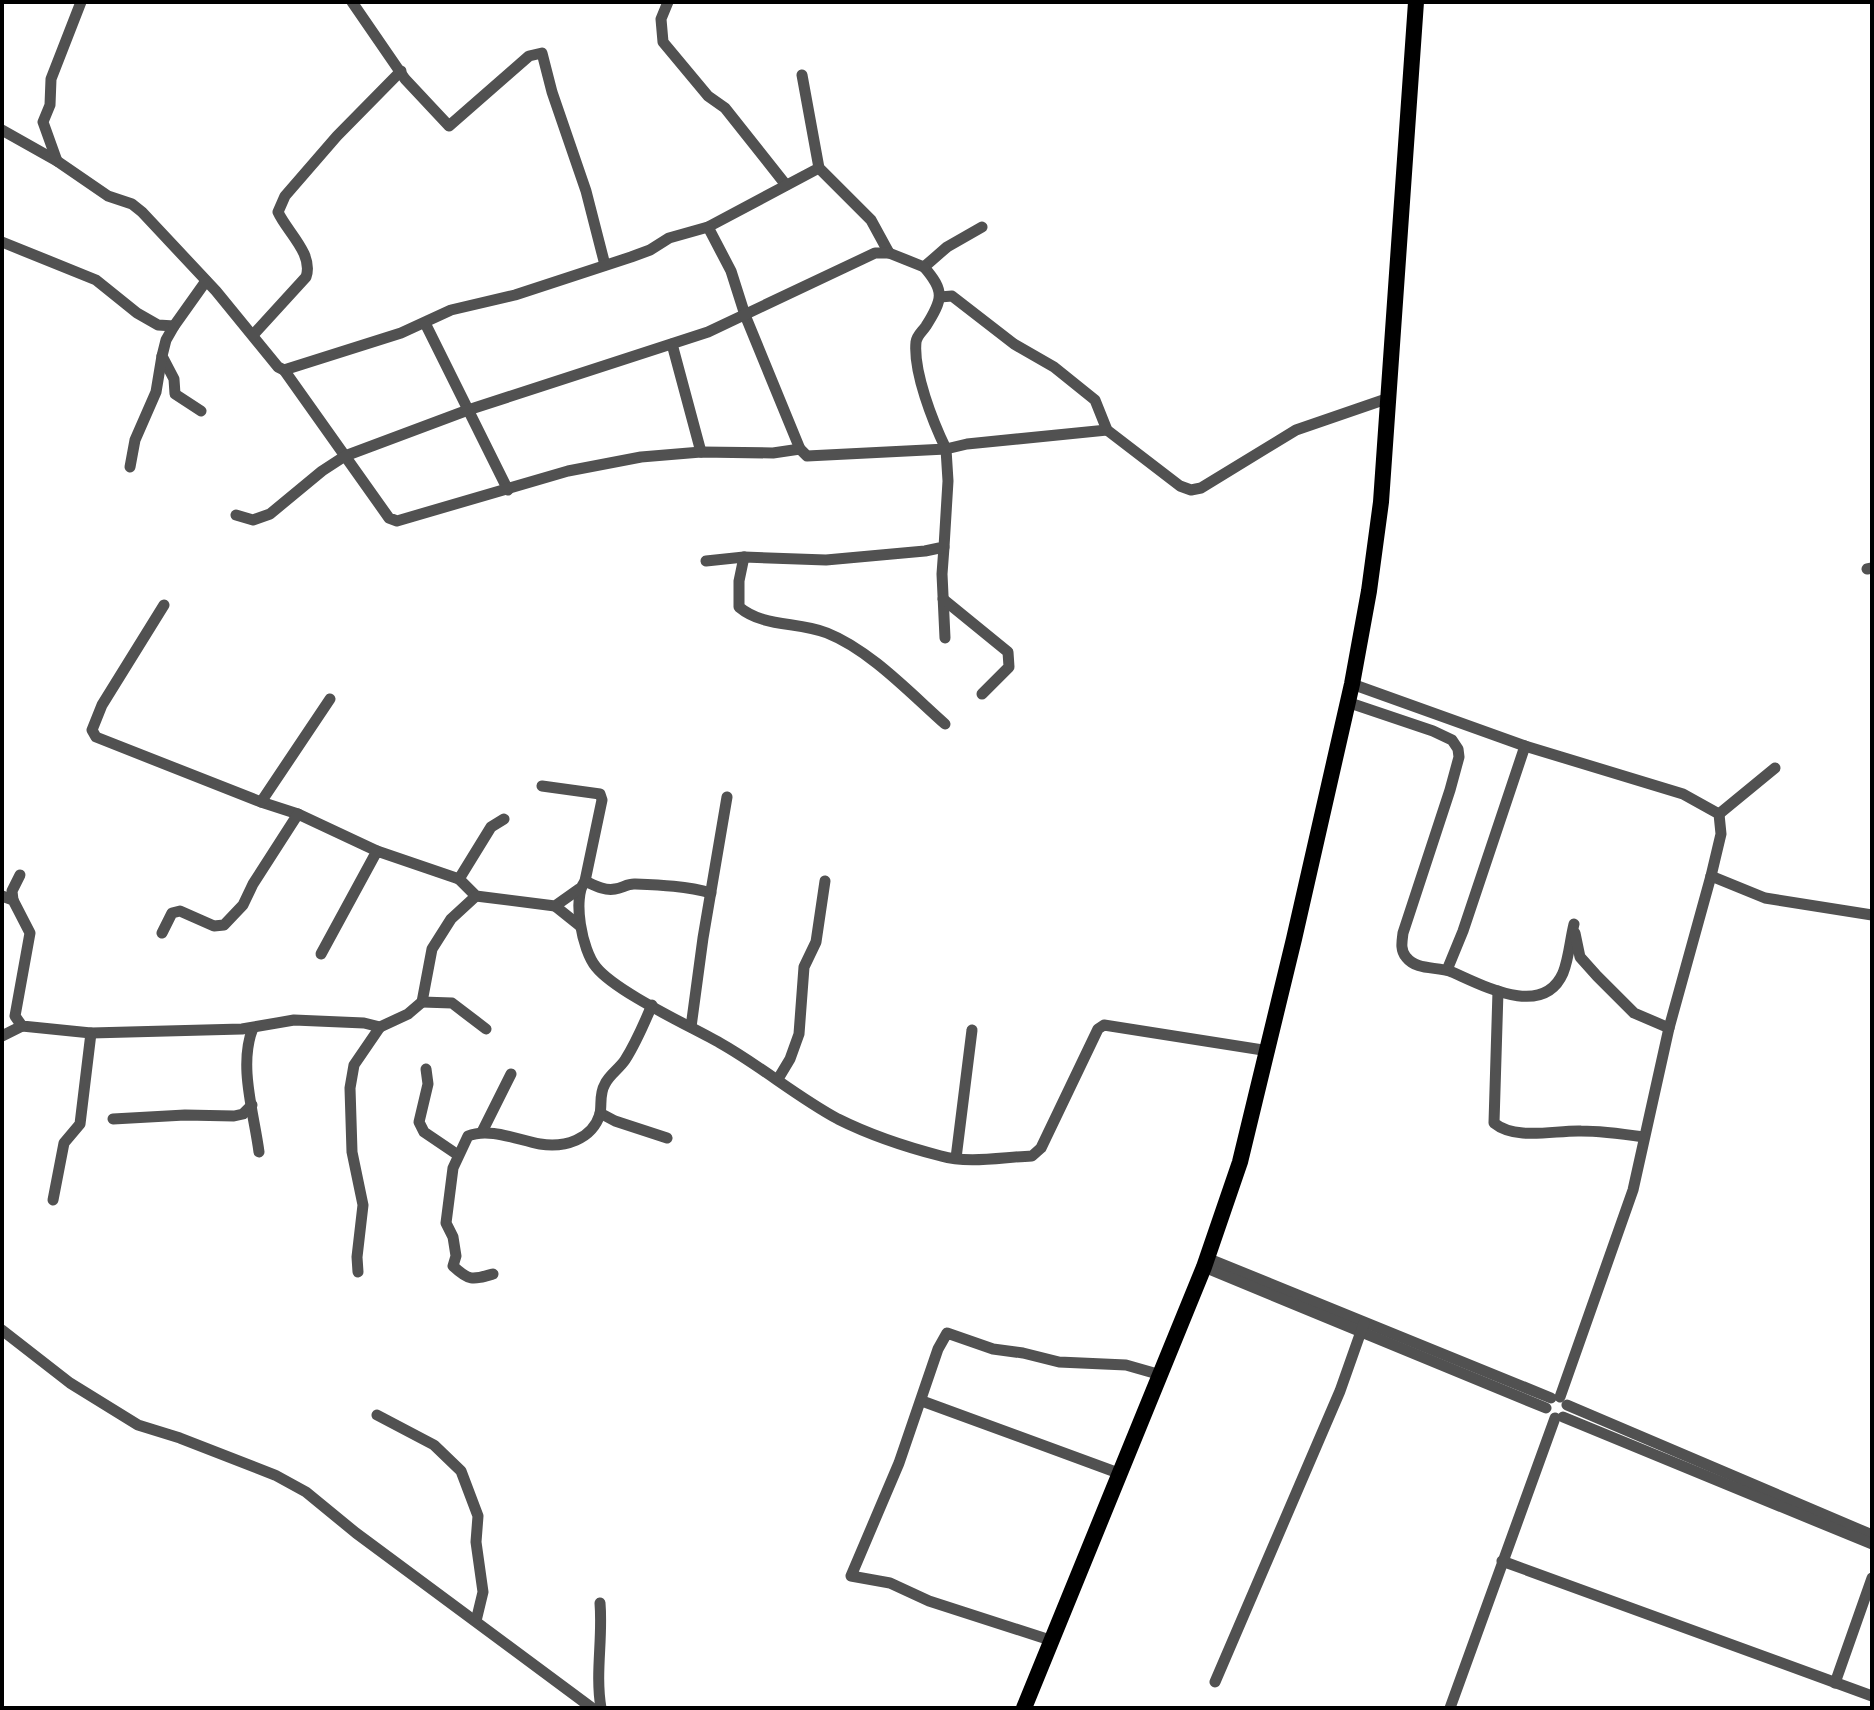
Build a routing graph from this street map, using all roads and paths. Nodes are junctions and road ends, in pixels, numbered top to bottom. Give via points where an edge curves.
1 (81, 2) edge
2 (352, 2) edge
3 (668, 2) edge
4 (1416, 2) edge
5 (401, 71) junction
6 (802, 75) dead end
7 (2, 130) edge
8 (57, 161) junction
9 (819, 168) junction
10 (786, 185) junction
11 (708, 227) junction
12 (982, 227) dead end
13 (2, 242) edge
14 (889, 253) junction
15 (605, 265) junction
16 (924, 267) junction
17 (206, 281) junction
18 (940, 297) junction
19 (745, 315) junction
20 (425, 323) junction
21 (174, 326) junction
22 (253, 335) junction
23 (672, 344) junction
24 (162, 356) junction
25 (284, 370) junction
26 (156, 392) junction
27 (175, 394) junction
28 (1389, 398) junction
29 (468, 410) junction
30 (201, 411) dead end
31 (1107, 430) junction
32 (800, 449) junction
33 (946, 449) junction
34 (701, 452) junction
35 (345, 456) junction
36 (130, 467) dead end
37 (508, 490) junction
38 (236, 515) dead end
39 (944, 547) junction
40 (744, 557) junction
41 (706, 561) dead end
42 (943, 599) junction
43 (164, 605) dead end
44 (945, 638) dead end
45 (1352, 684) junction
46 (982, 694) dead end
47 (330, 699) dead end
48 (1347, 702) junction
49 (945, 724) dead end
50 (1525, 746) junction
51 (1775, 768) dead end
52 (542, 786) dead end
53 (727, 797) dead end
54 (261, 802) junction
55 (298, 814) junction
56 (1719, 814) junction
57 (504, 819) dead end
58 (377, 851) junction
59 (20, 875) dead end
60 (1711, 876) junction
61 (459, 879) junction
62 (825, 881) dead end
63 (582, 885) junction
64 (711, 893) junction
65 (476, 896) junction
66 (8, 898) edge
67 (555, 906) junction
68 (1872, 915) edge
69 (580, 926) junction
70 (162, 933) dead end
71 (321, 954) dead end
72 (1447, 970) junction
73 (1498, 991) junction
74 (422, 1002) junction
75 (652, 1005) junction
76 (22, 1026) junction
77 (380, 1027) junction
78 (691, 1027) junction
79 (253, 1028) junction
80 (1669, 1028) junction
81 (486, 1029) dead end
82 (972, 1030) dead end
83 (91, 1033) junction
84 (2, 1036) edge
85 (1269, 1051) junction
86 (426, 1069) dead end
87 (511, 1074) dead end
88 (778, 1079) junction
89 (252, 1105) junction
90 (600, 1113) junction
91 (113, 1119) dead end
92 (482, 1132) junction
93 (1644, 1137) junction
94 (667, 1138) dead end
95 (259, 1152) dead end
96 (458, 1155) junction
97 (956, 1158) junction
98 (53, 1200) dead end
99 (1205, 1263) junction
100 (358, 1272) dead end
101 (493, 1274) dead end
102 (1363, 1327) junction
103 (2, 1330) edge
104 (1161, 1375) junction
105 (922, 1401) junction
106 (1556, 1402) junction
107 (377, 1415) dead end
108 (1559, 1418) junction
109 (1121, 1474) junction
110 (1872, 1535) edge
111 (1872, 1544) edge
112 (1502, 1561) junction
113 (1872, 1578) edge
114 (600, 1603) dead end
115 (476, 1621) junction
116 (1053, 1641) junction
117 (1215, 1682) dead end
118 (1835, 1683) junction
119 (1872, 1696) edge
120 (592, 1708) edge
121 (601, 1708) edge
122 (1024, 1708) edge
123 (1450, 1708) edge

1 - 8 street via 51,79 43,122
2 - 5 street
3 - 10 street via 661,19 663,42
4 - 28 highway
5 - 15 street via 449,126 529,56 542,53
5 - 22 street via 285,196 278,212 309,270
6 - 9 street
7 - 8 street
8 - 17 street via 108,196 132,204
9 - 10 street
9 - 14 street via 871,220
10 - 11 street
11 - 15 street
11 - 19 street via 731,271
12 - 16 street
13 - 21 street via 96,280 137,313 158,325
14 - 16 street
14 - 19 street via 853,262
15 - 20 street via 504,299 451,310
16 - 18 street via 939,284
17 - 21 street
17 - 22 street
18 - 31 street via 952,296 1054,367 1095,400
18 - 33 street via 916,343 927,404
19 - 23 street
19 - 32 street
20 - 25 street
20 - 29 street
21 - 24 street
22 - 25 street
23 - 29 street
23 - 34 street
24 - 26 street
24 - 27 street
25 - 35 street
26 - 27 street
26 - 36 street via 135,440
27 - 30 street
28 - 31 street via 1296,430 1191,490
28 - 45 highway via 1381,502
29 - 35 street
29 - 37 street
31 - 33 street
32 - 33 street via 807,456
32 - 34 street
33 - 39 street
34 - 37 street via 568,471
35 - 37 street via 389,518 397,521
35 - 38 street via 270,514 253,520
39 - 40 street via 826,560
39 - 42 street
40 - 41 street
40 - 49 street via 739,607 749,616 825,631 847,643
42 - 44 street
42 - 46 street via 1008,652 1009,667
43 - 54 street via 92,730 105,742
45 - 48 highway
45 - 50 street
47 - 54 street
48 - 72 street via 1433,731 1458,749 1402,941 1402,952 1419,967
48 - 85 highway
50 - 56 street via 1683,794
50 - 72 street
51 - 56 street
52 - 63 street via 600,794
53 - 64 street
54 - 55 street
55 - 58 street
55 - 70 street via 243,905 224,925 180,911 172,913
56 - 60 street via 1721,834
57 - 61 street via 491,827
58 - 61 street
58 - 71 street
59 - 66 street
60 - 68 street via 1765,898
60 - 80 street
61 - 65 street
62 - 88 street via 816,942 804,967 799,1034
63 - 64 street via 654,885
63 - 67 street
63 - 69 street
64 - 78 street
65 - 67 street
65 - 74 street via 451,919 432,949
66 - 76 street via 30,933 15,1016
67 - 69 street
69 - 75 street via 598,970
72 - 73 street
73 - 80 street via 1536,996 1550,988 1562,973 1574,924 1580,957 1588,967 1634,1013
73 - 93 street via 1494,1123 1513,1131 1579,1130
74 - 77 street
74 - 81 street via 452,1003
75 - 78 street
75 - 90 street via 624,1063 605,1082
76 - 83 street
76 - 84 street
77 - 79 street via 294,1020
77 - 100 street via 354,1065 350,1088 352,1152 363,1205
78 - 88 street
79 - 83 street
79 - 89 street via 247,1042
80 - 93 street
82 - 97 street
83 - 98 street via 80,1124 64,1143
85 - 97 street via 1104,1025 1036,1153
85 - 99 highway via 1240,1162
86 - 96 street via 419,1122 424,1132
87 - 92 street
88 - 97 street via 837,1118
89 - 91 street via 234,1116
89 - 95 street
90 - 92 street via 592,1130 569,1144
90 - 94 street
92 - 96 street via 468,1136
93 - 106 street via 1633,1190
96 - 101 street via 446,1223 453,1237 453,1266 475,1280
99 - 102 street
99 - 104 highway
102 - 106 street
102 - 117 street
103 - 115 street via 70,1383 138,1425 296,1486
104 - 105 street via 1126,1365 1059,1362 971,1344 947,1333
104 - 109 highway
105 - 109 street
105 - 116 street via 851,1576 876,1579
106 - 108 street via 1567,1412
106 - 108 street via 1548,1414
106 - 110 street
107 - 115 street via 434,1445 461,1471 478,1516 483,1592
108 - 111 street
108 - 112 street
109 - 116 highway
112 - 118 street
112 - 123 street
113 - 118 street
114 - 121 street via 596,1683
115 - 120 street
116 - 122 highway
118 - 119 street

